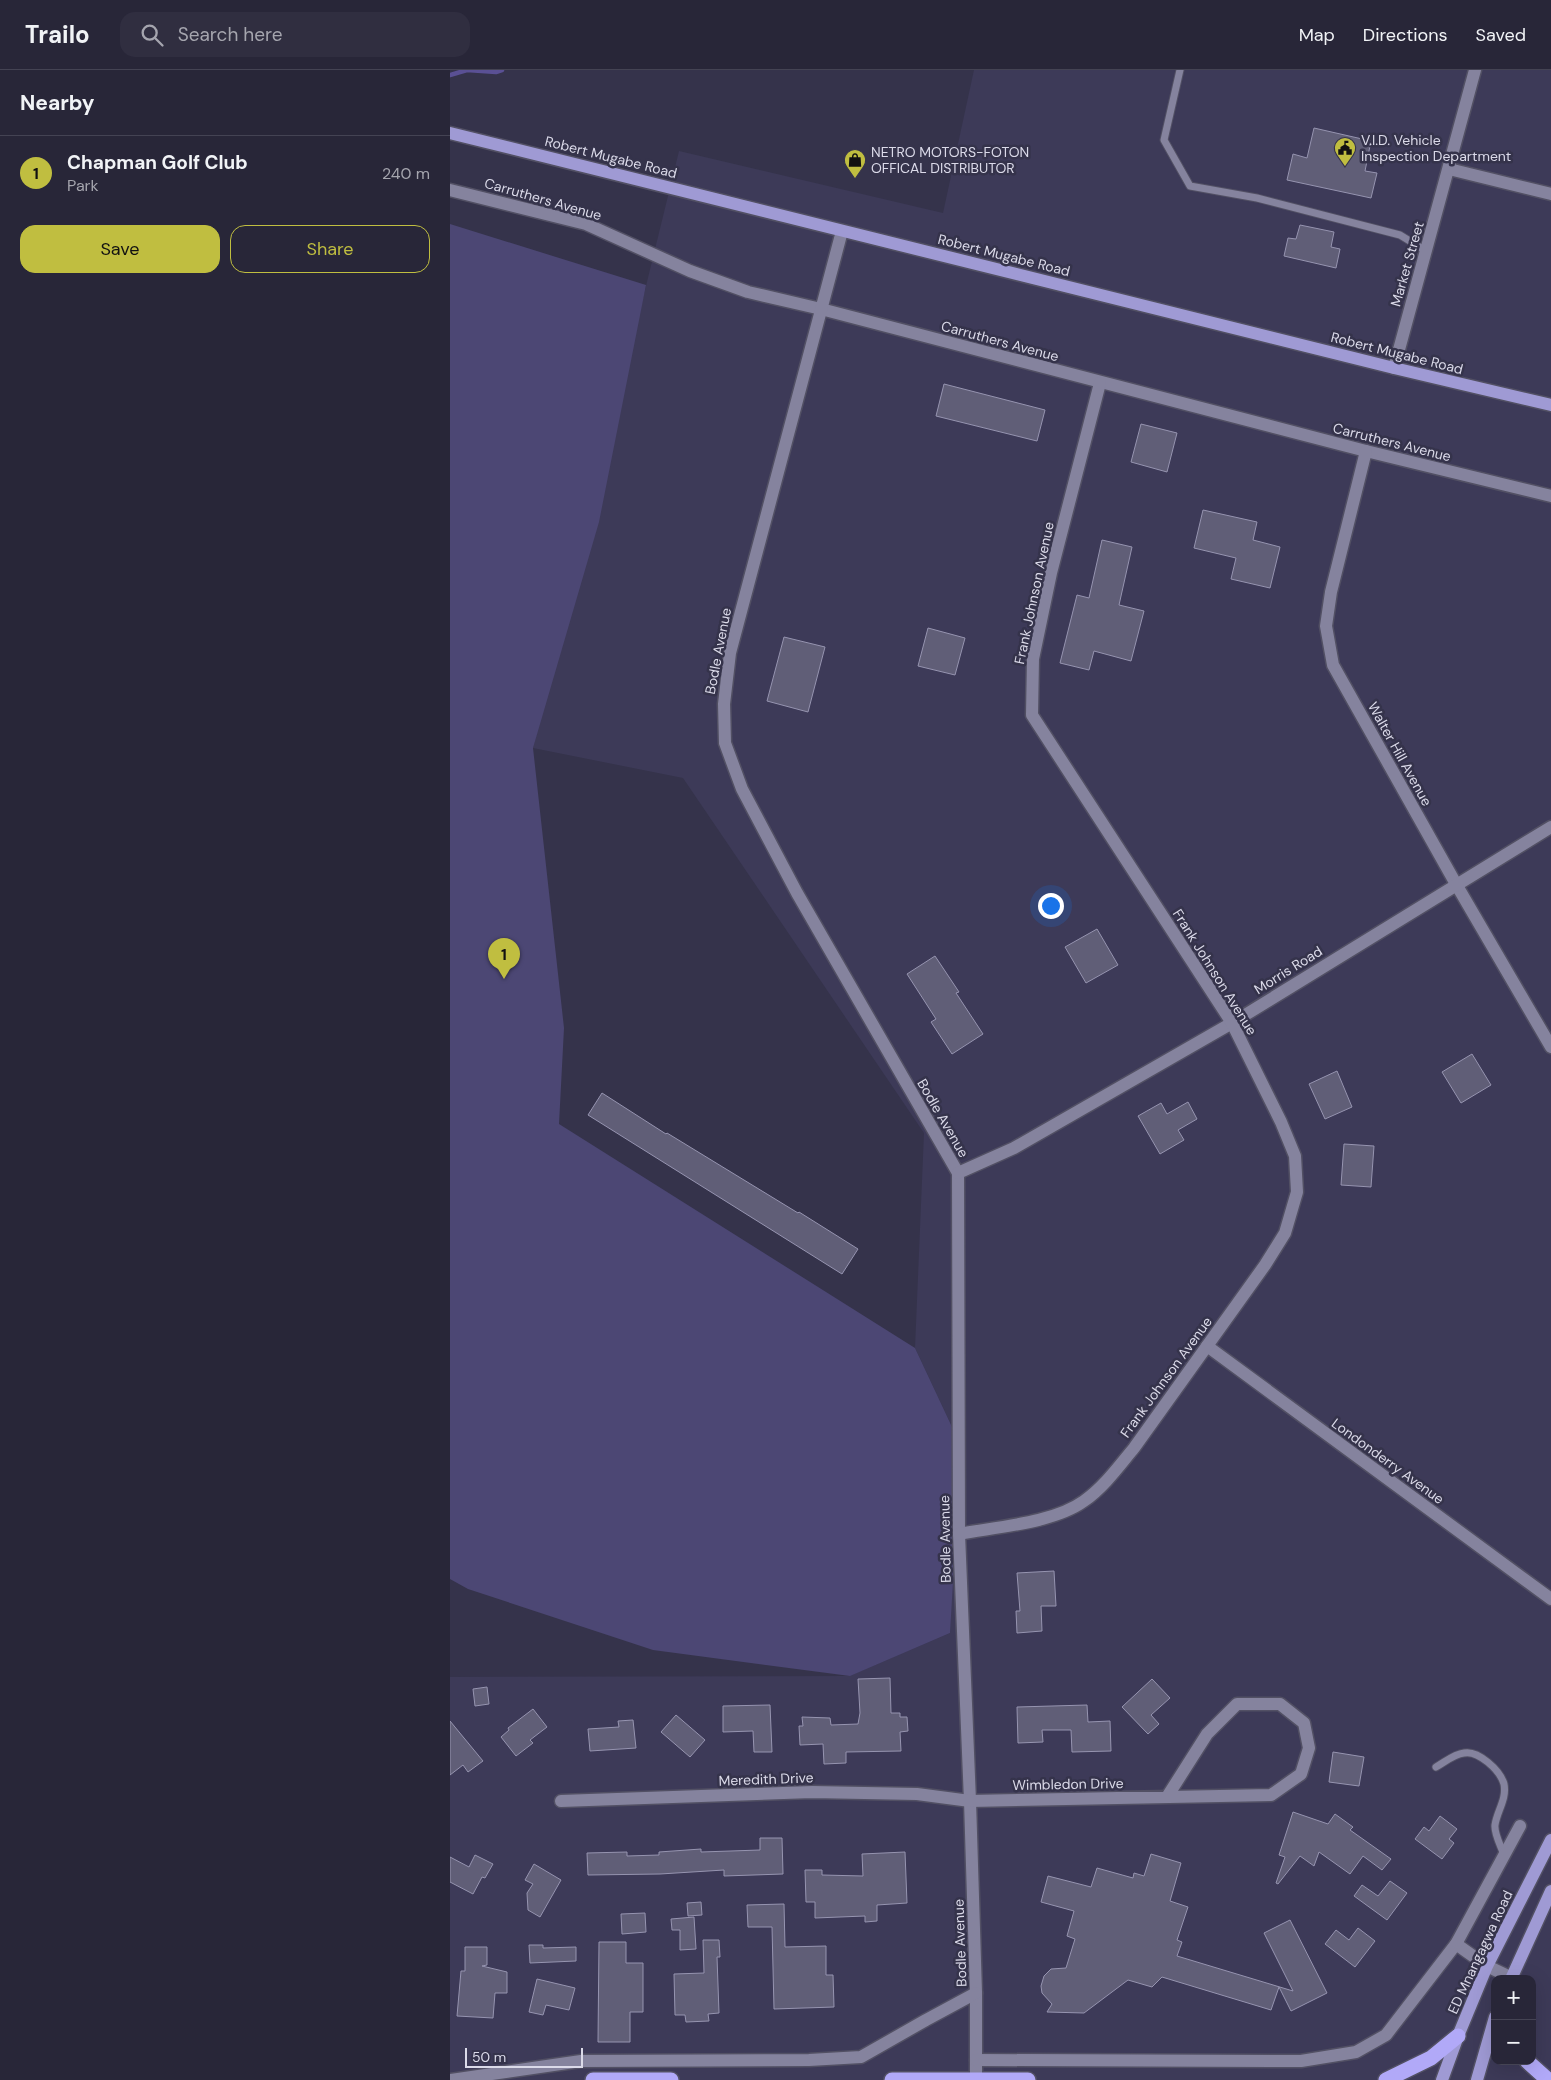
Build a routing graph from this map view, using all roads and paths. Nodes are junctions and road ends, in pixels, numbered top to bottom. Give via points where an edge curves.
1 (1180, 70) edge
2 (1475, 70) edge
3 (450, 133) edge
4 (1449, 169) junction
5 (450, 190) edge
6 (1551, 194) edge
7 (842, 231) junction
8 (1426, 251) junction
9 (821, 308) junction
10 (1394, 368) junction
11 (1100, 383) junction
12 (1551, 405) edge
13 (1366, 451) junction
14 (1551, 496) edge
15 (1551, 827) edge
16 (1456, 884) junction
17 (1232, 1023) junction
18 (1551, 1046) edge
19 (958, 1173) junction
20 (1207, 1346) junction
21 (959, 1534) junction
22 (1551, 1600) edge
23 (1436, 1767) dead end
24 (1167, 1797) junction
25 (561, 1801) dead end
26 (970, 1801) junction
27 (1520, 1826) dead end
28 (1551, 1840) edge
29 (1504, 1855) junction
30 (1551, 1891) edge
31 (1456, 1944) junction
32 (1488, 1966) junction
33 (1505, 1975) edge
34 (1512, 1975) edge
35 (976, 1993) junction
36 (1494, 2020) edge
37 (1458, 2036) junction
38 (976, 2060) junction
39 (1531, 2065) edge
40 (451, 2080) edge
41 (593, 2080) edge
42 (671, 2080) edge
43 (892, 2080) edge
44 (976, 2080) edge
45 (1028, 2080) edge
46 (1386, 2080) edge
47 (1442, 2080) edge
48 (1477, 2080) edge
49 (1548, 2080) edge

1 - 8 lane via 1164,140 1190,186 1257,198 1400,235
2 - 4 street, Market Street
3 - 7 main road, Robert Mugabe Road
4 - 6 street
4 - 8 street, Market Street
5 - 9 street, Carruthers Avenue via 586,224 690,271 748,292
7 - 9 street, Bodle Avenue
7 - 10 main road, Robert Mugabe Road
8 - 10 street, Market Street
9 - 11 street, Carruthers Avenue
9 - 19 street, Bodle Avenue via 730,653 724,704 725,743 742,789 797,893
10 - 12 main road, Robert Mugabe Road
11 - 13 street, Carruthers Avenue
11 - 17 street, Frank Johnson Avenue via 1051,573 1033,659 1032,715
13 - 14 street, Carruthers Avenue
13 - 16 street, Walter Hill Avenue via 1331,592 1326,626 1333,665
15 - 16 street, Morris Road
16 - 17 street, Morris Road
16 - 18 street, Walter Hill Avenue
17 - 19 street, Morris Road via 1014,1148
17 - 20 street, Frank Johnson Avenue via 1282,1122 1295,1156 1297,1192 1285,1233
19 - 21 street, Bodle Avenue
20 - 21 street, Frank Johnson Avenue via 1134,1448 1084,1502 1050,1517
20 - 22 street, Londonderry Avenue
21 - 26 street, Bodle Avenue
23 - 29 lane via 1456,1754 1466,1752 1477,1755 1498,1773 1504,1783 1504,1792 1495,1826
24 - 24 street, Wimbledon Drive via 1207,1734 1237,1704 1280,1704 1304,1723 1309,1748 1301,1774 1271,1794
24 - 26 street, Wimbledon Drive
25 - 26 street, Meredith Drive via 812,1792 917,1794
26 - 35 street, Bodle Avenue
27 - 29 street
28 - 32 main road, ED Mnangagwa Road
29 - 31 street
30 - 34 main road
31 - 32 street
31 - 38 street via 1386,2035 1356,2052 1301,2061
32 - 33 street
32 - 37 main road, ED Mnangagwa Road
35 - 38 street, Bodle Avenue
35 - 40 street via 862,2057 581,2061
36 - 48 main road
37 - 46 highway via 1431,2058
37 - 47 main road, ED Mnangagwa Road
38 - 44 street, Bodle Avenue
39 - 49 highway
41 - 42 highway
43 - 44 highway
44 - 45 highway

